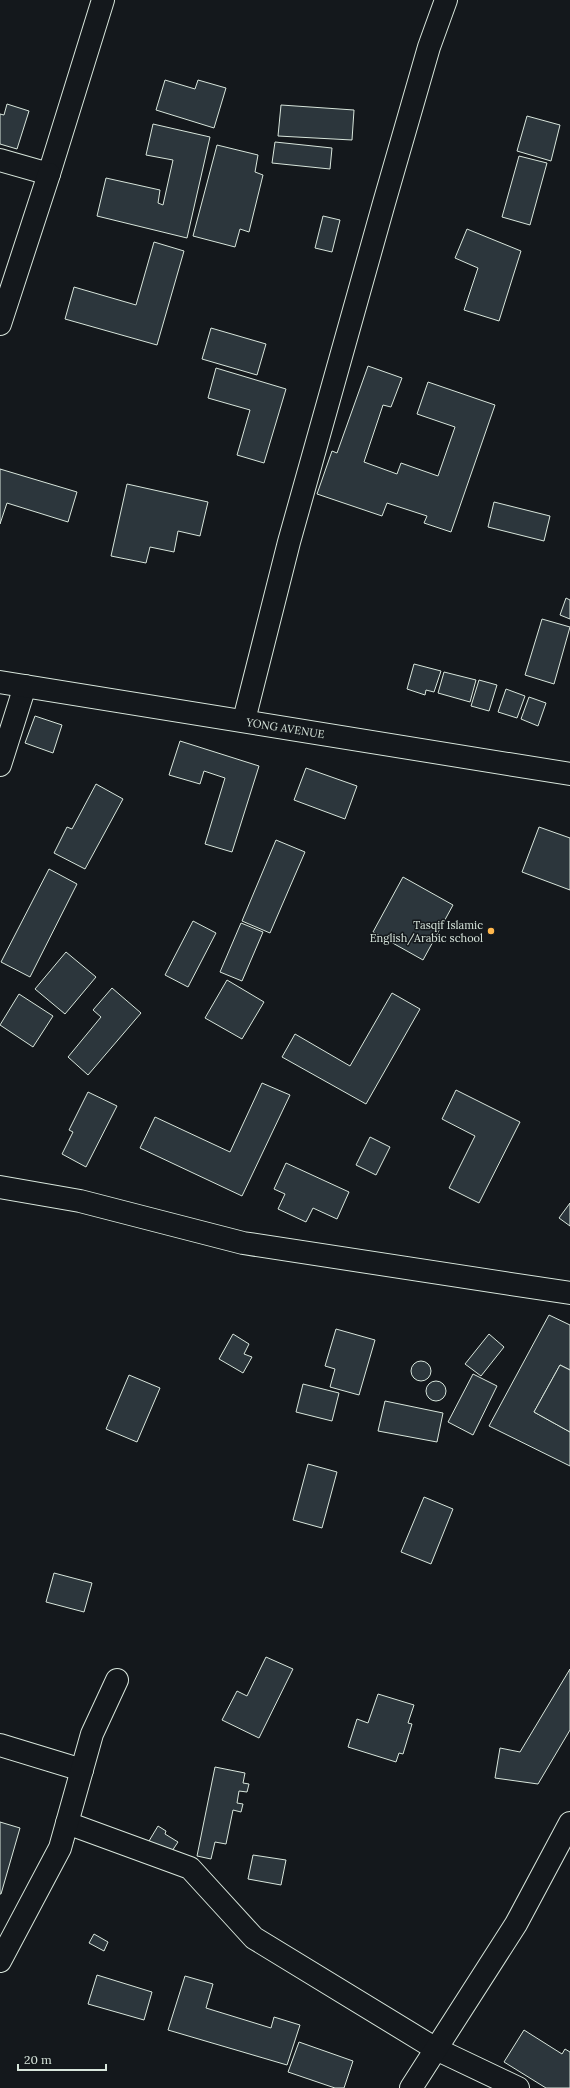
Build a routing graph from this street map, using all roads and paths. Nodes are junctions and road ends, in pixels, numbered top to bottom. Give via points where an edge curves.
1 (103, 0) edge
2 (446, 0) edge
3 (0, 160) edge
4 (49, 174) junction
5 (0, 324) edge
6 (0, 682) edge
7 (25, 686) junction
8 (244, 720) junction
9 (0, 765) edge
10 (570, 774) edge
11 (0, 1187) edge
12 (570, 1293) edge
13 (117, 1680) dead end
14 (0, 1745) edge
15 (82, 1770) junction
16 (67, 1823) junction
17 (570, 1824) edge
18 (0, 1961) edge
19 (436, 2049) junction
20 (411, 2088) edge
21 (518, 2088) edge

1 - 4 street
2 - 8 street via 429,47 384,203 289,542
3 - 4 street
4 - 5 street
6 - 7 street, YONG AVENUE
7 - 8 street, YONG AVENUE
7 - 9 street
8 - 10 street, YONG AVENUE
11 - 12 street via 80,1201 243,1243
13 - 15 street via 92,1734
14 - 15 street
15 - 16 street
16 - 18 street via 60,1848
16 - 19 street via 190,1868 254,1938
17 - 19 street via 516,1924
19 - 20 street
19 - 21 street

